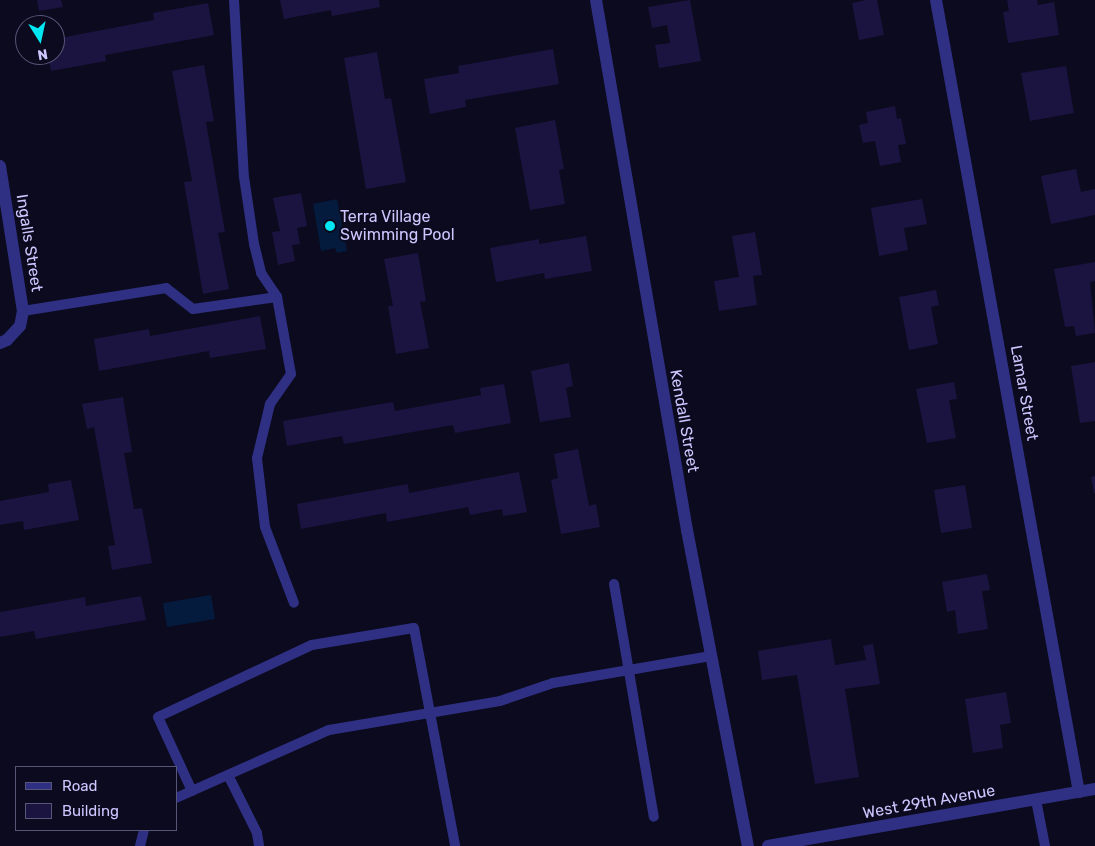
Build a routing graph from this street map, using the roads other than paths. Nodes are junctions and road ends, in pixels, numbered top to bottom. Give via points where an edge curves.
1 (234, 0) edge
2 (596, 0) edge
3 (936, 0) edge
4 (0, 166) edge
5 (277, 297) junction
6 (23, 311) junction
7 (0, 342) edge
8 (614, 584) dead end
9 (294, 603) dead end
10 (711, 656) junction
11 (629, 670) junction
12 (430, 713) junction
13 (228, 775) junction
14 (1095, 789) edge
15 (192, 792) junction
16 (1079, 792) junction
17 (178, 797) edge
18 (1036, 800) junction
19 (654, 817) dead end
20 (144, 831) edge
21 (140, 846) edge
22 (260, 846) edge
23 (455, 846) edge
24 (748, 846) edge
25 (768, 846) edge
26 (1045, 846) edge

1 - 5 lane via 245,187 261,273
2 - 10 street, Kendall Street
3 - 16 street, Lamar Street
4 - 6 street, Ingalls Street
5 - 6 lane via 193,308 166,288
5 - 9 lane via 291,374 270,404 257,458 265,528
6 - 7 street, Ingalls Street via 20,326 8,340
8 - 11 lane
10 - 11 lane
10 - 24 street, Kendall Street
11 - 12 lane via 553,683 500,701
11 - 19 lane
12 - 13 lane via 329,730
12 - 15 lane via 414,628 312,645 158,717
12 - 23 lane
13 - 15 lane
13 - 22 lane via 257,833
14 - 16 street, West 29th Avenue
15 - 17 lane
16 - 18 street, West 29th Avenue
18 - 25 street, West 29th Avenue
18 - 26 lane
20 - 21 lane

